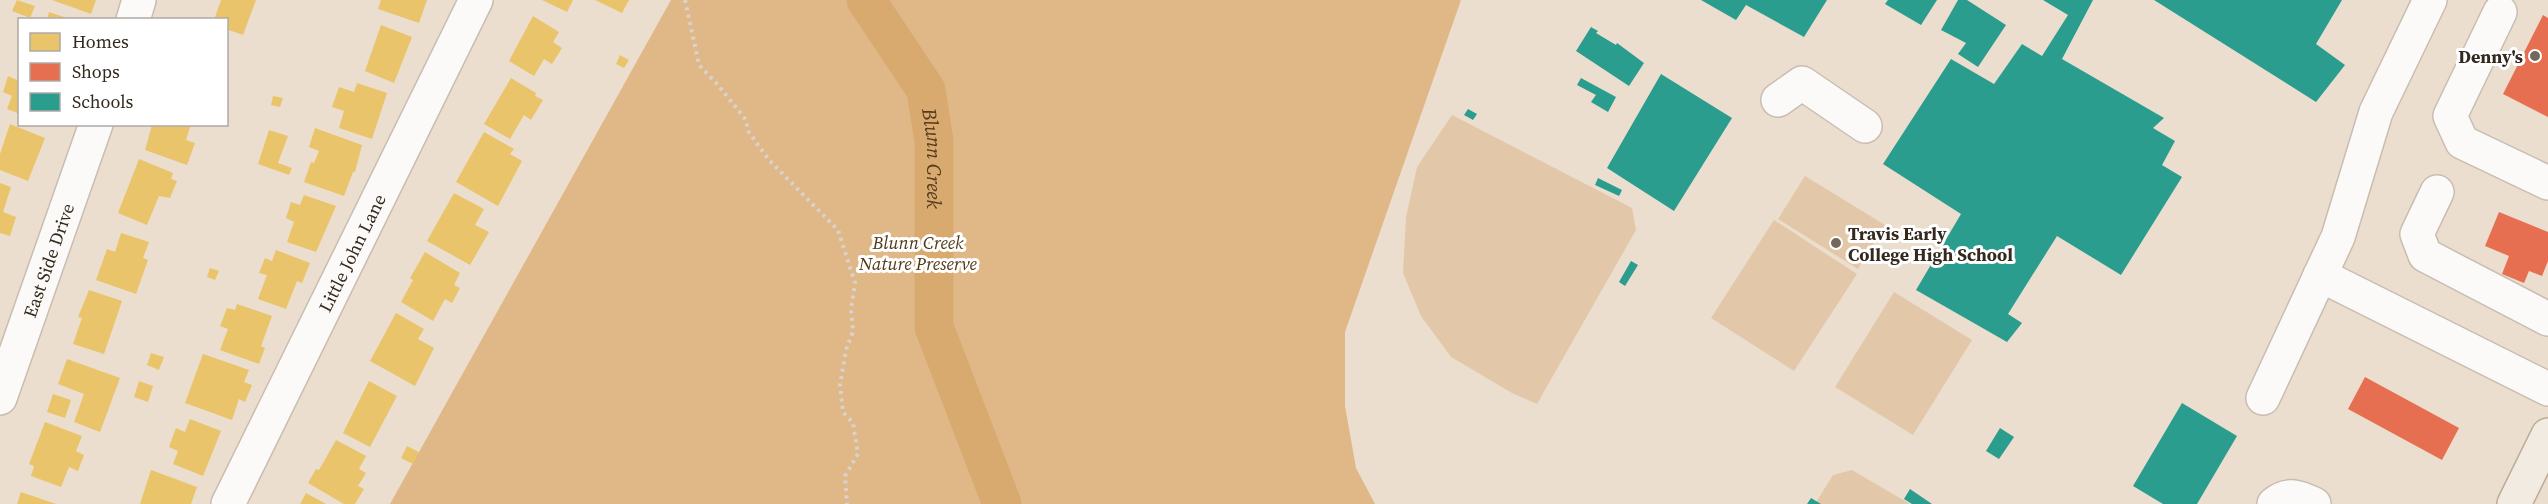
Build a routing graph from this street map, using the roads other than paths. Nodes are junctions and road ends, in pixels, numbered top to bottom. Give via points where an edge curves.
1 (139, 0) edge
2 (476, 0) edge
3 (2430, 0) edge
4 (2450, 0) edge
5 (2500, 12) dead end
6 (134, 18) edge
7 (1778, 100) dead end
8 (95, 126) edge
9 (1865, 126) dead end
10 (2548, 183) edge
11 (2437, 192) dead end
12 (2348, 203) junction
13 (2320, 275) junction
14 (2548, 319) edge
15 (2548, 388) edge
16 (0, 398) edge
17 (2263, 398) dead end
18 (2548, 435) edge
19 (228, 504) edge
20 (2274, 504) edge
21 (2314, 504) edge
22 (2514, 504) edge

1 - 6 street
2 - 19 street, Little John Lane
3 - 12 street via 2376,112
4 - 12 street via 2383,148
5 - 10 street via 2450,116 2462,142
7 - 9 street via 1802,82
8 - 16 street, East Side Drive
11 - 14 street via 2417,234 2425,255
12 - 13 street via 2338,237
13 - 15 street
13 - 17 street
18 - 22 main road
20 - 21 street via 2296,495

